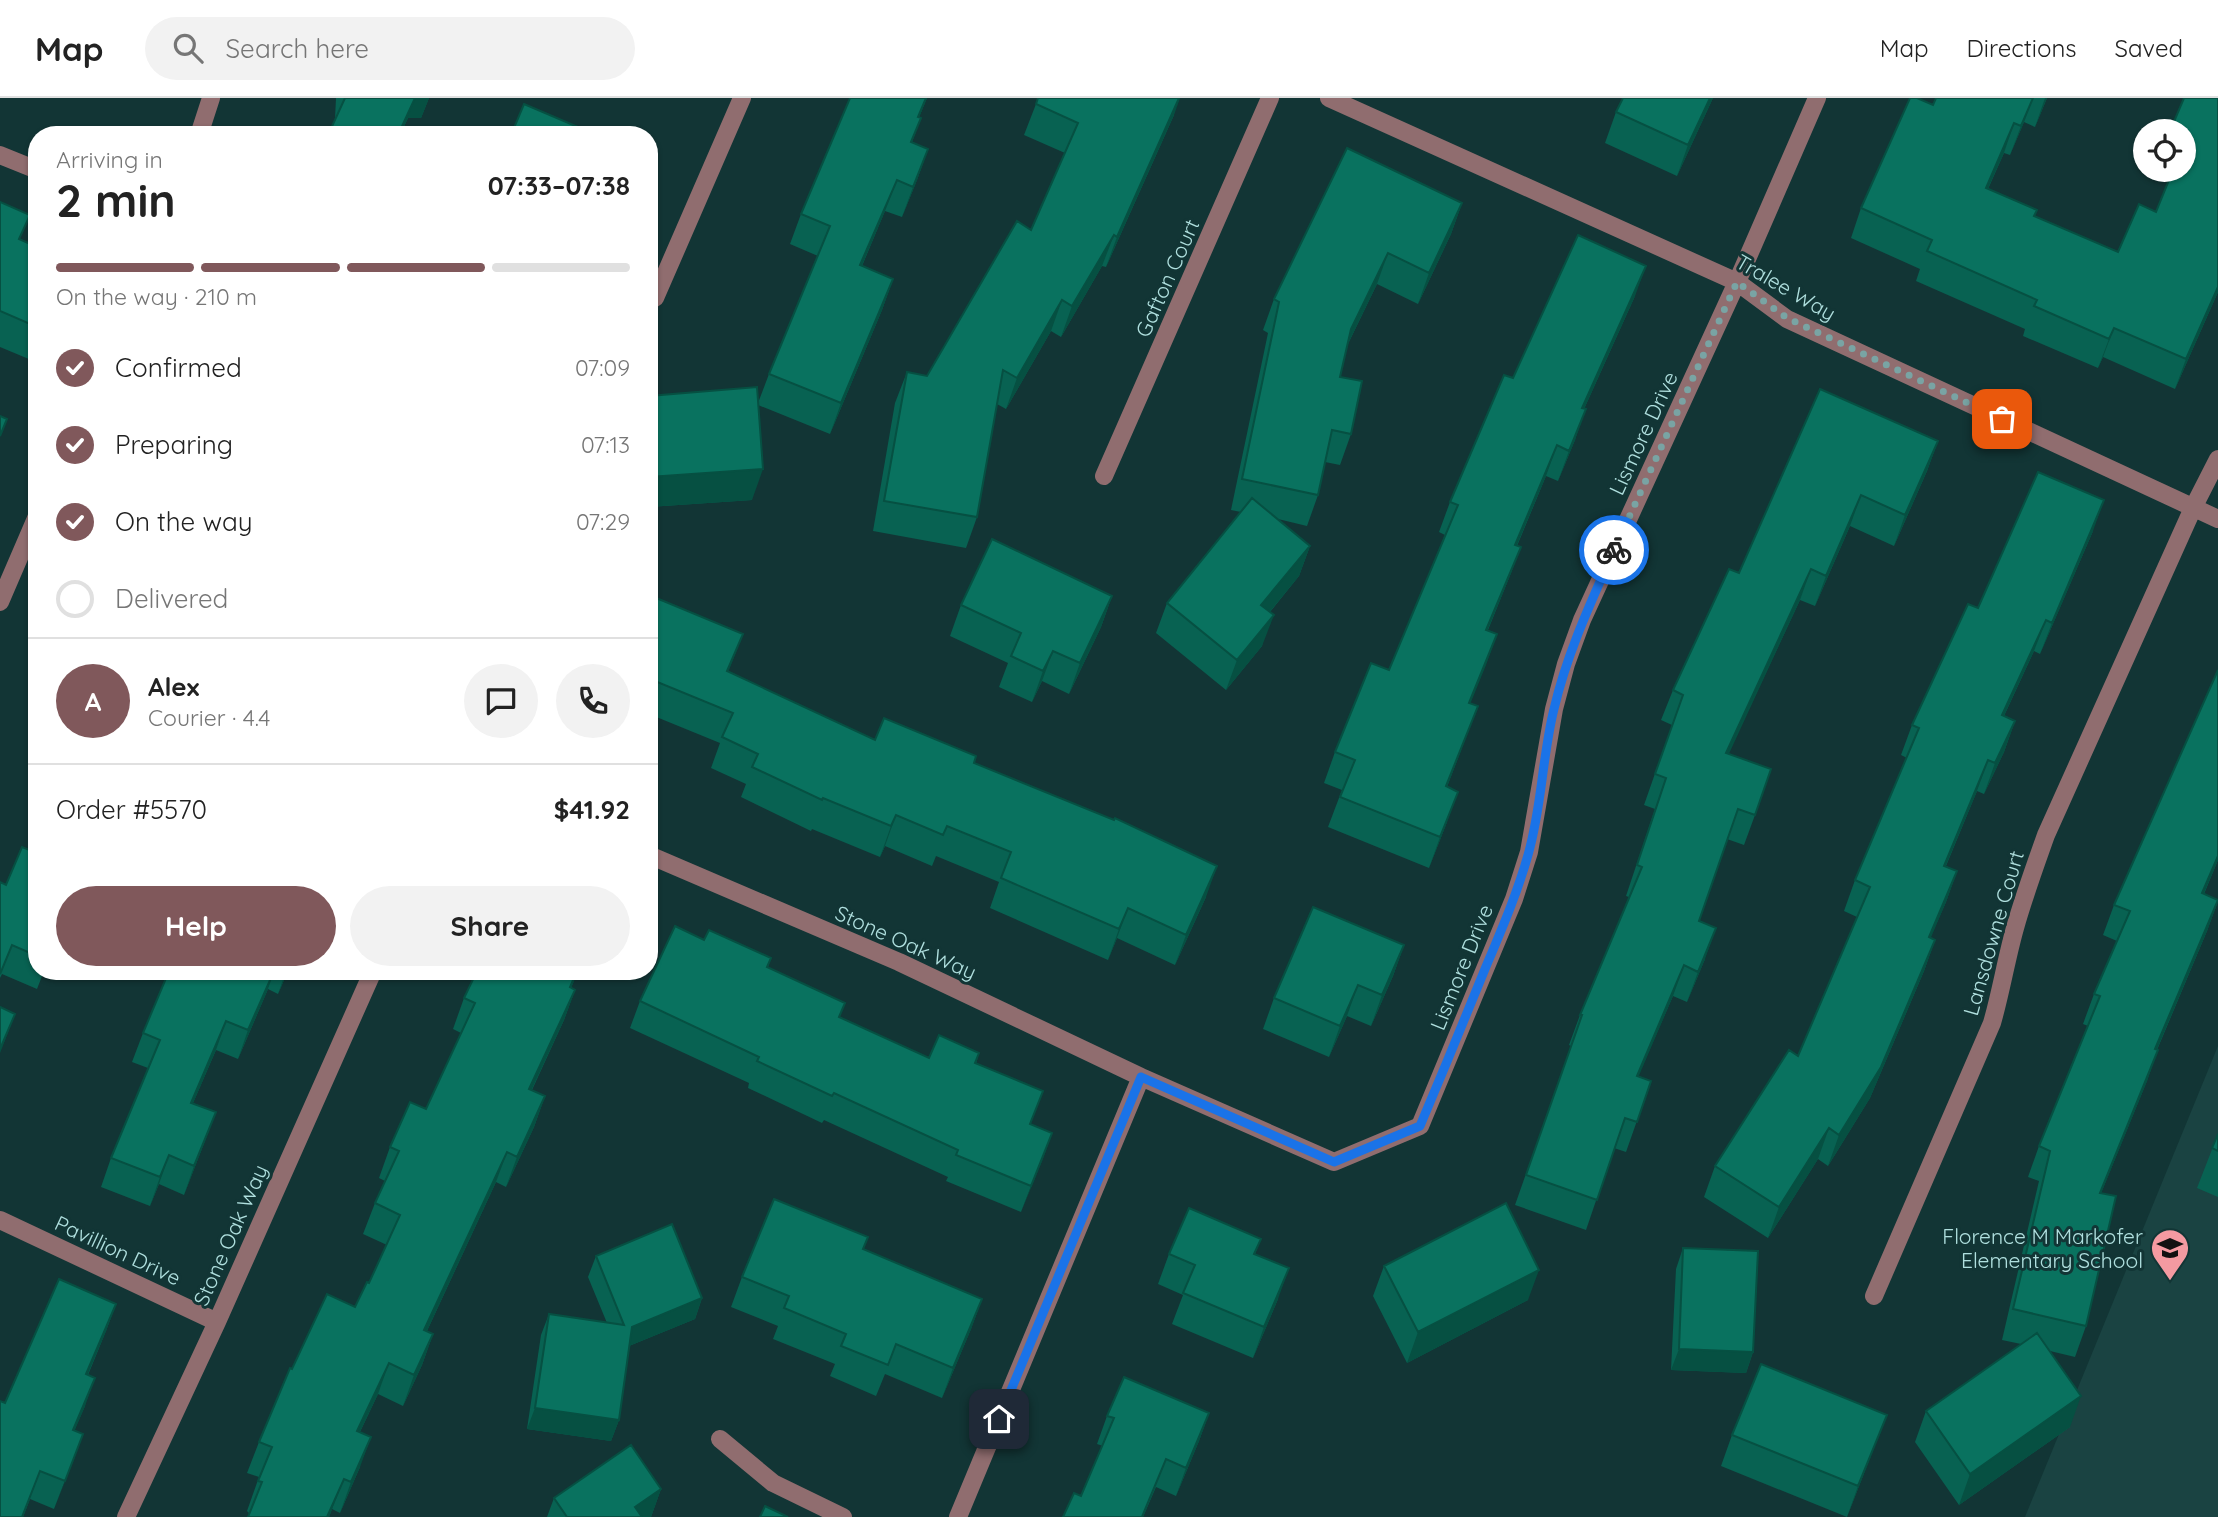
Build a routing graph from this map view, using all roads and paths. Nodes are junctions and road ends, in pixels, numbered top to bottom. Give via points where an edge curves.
1 (211, 98) edge
2 (742, 98) edge
3 (1270, 98) edge
4 (1329, 98) edge
5 (1817, 98) edge
6 (202, 126) edge
7 (0, 155) edge
8 (28, 166) edge
9 (1737, 282) junction
10 (658, 291) edge
11 (2218, 459) edge
12 (1104, 476) dead end
13 (2193, 508) junction
14 (2218, 519) edge
15 (28, 537) edge
16 (0, 602) edge
17 (658, 859) edge
18 (369, 980) edge
19 (1141, 1077) junction
20 (0, 1220) edge
21 (1874, 1296) dead end
22 (217, 1322) junction
23 (720, 1439) dead end
24 (126, 1517) edge
25 (843, 1517) edge
26 (958, 1517) edge

1 - 6 street
2 - 10 street
3 - 12 street, Gafton Court
4 - 9 street, Tralee Way
5 - 9 street, Lismore Drive
7 - 8 street
9 - 13 street, Tralee Way via 1787,318
9 - 19 street, Lismore Drive via 1582,620 1553,709 1529,852 1518,887 1420,1126 1334,1162
11 - 13 street, Lansdowne Court
13 - 14 street, Tralee Way
13 - 21 street, Lansdowne Court via 2046,835 2014,931 1992,1023
15 - 16 street
17 - 19 street, Stone Oak Way via 899,962
18 - 22 street, Stone Oak Way
19 - 26 street
20 - 22 street, Pavillion Drive
22 - 24 street, Stone Oak Way
23 - 25 street via 774,1483

